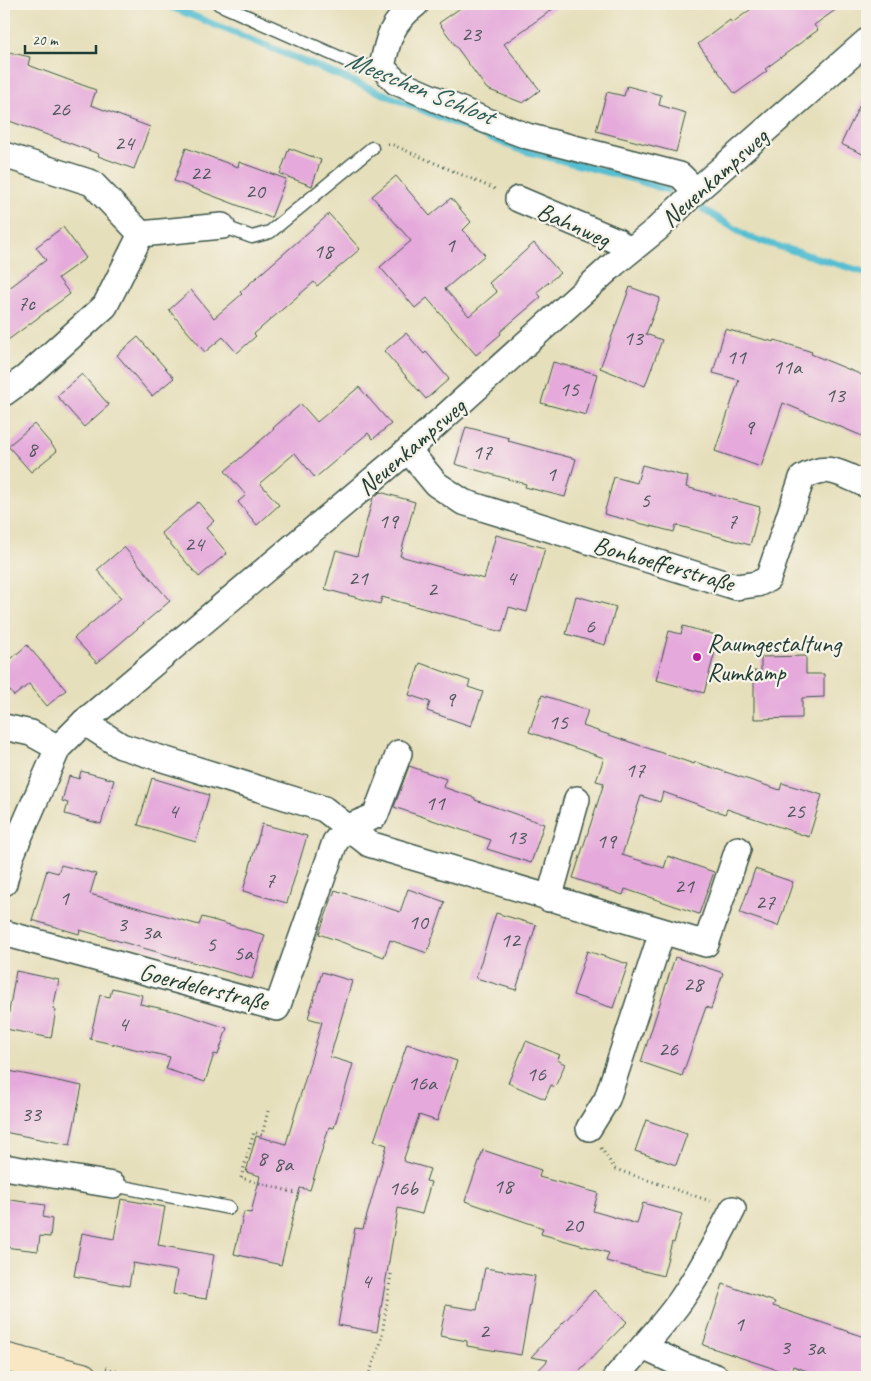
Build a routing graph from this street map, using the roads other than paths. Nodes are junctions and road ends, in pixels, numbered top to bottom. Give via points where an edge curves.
1 (219, 4) edge
2 (416, 4) edge
3 (867, 41) edge
4 (382, 67) junction
5 (372, 148) road end
6 (4, 155) edge
7 (696, 191) junction
8 (518, 199) road end
9 (222, 226) joint
10 (141, 234) junction
11 (629, 251) junction
12 (4, 393) edge
13 (408, 450) junction
14 (867, 484) edge
15 (84, 722) junction
16 (4, 727) edge
17 (58, 748) junction
18 (399, 753) dead end
19 (577, 799) dead end
20 (348, 827) junction
21 (738, 849) dead end
22 (4, 883) edge
23 (549, 899) junction
24 (662, 932) junction
25 (4, 933) edge
26 (589, 1128) road end
27 (4, 1167) edge
28 (113, 1185) joint
29 (229, 1208) dead end
30 (733, 1209) road end
31 (643, 1347) junction
32 (4, 1357) edge
33 (83, 1377) edge
34 (616, 1377) edge
35 (716, 1377) edge

1 - 4 lane via 359,66
2 - 4 street via 403,14 388,39
3 - 7 street, Neuenkampsweg
4 - 7 street via 396,82 482,119 527,136 680,175
5 - 9 lane via 270,232 252,238
6 - 10 street via 92,183
7 - 11 street, Neuenkampsweg
8 - 11 street, Bahnweg via 617,241
9 - 10 street
10 - 12 street via 106,306
11 - 13 street, Neuenkampsweg
13 - 14 street, Bonhoefferstraße via 436,484 463,502 736,587 768,579 802,478 814,470 826,469
13 - 15 street, Neuenkampsweg
15 - 17 street, Neuenkampsweg
15 - 20 street via 121,746 324,809
16 - 17 street via 31,733
17 - 22 street, Neuenkampsweg via 11,856
18 - 20 street via 375,816
19 - 23 street
20 - 23 street via 369,844
20 - 25 street, Goerdelerstraße via 335,842 277,1008
21 - 24 street via 706,944
23 - 24 street
24 - 26 street via 607,1099
27 - 28 street
28 - 29 lane
30 - 31 street via 694,1280
31 - 34 street
31 - 35 street
32 - 33 main road

